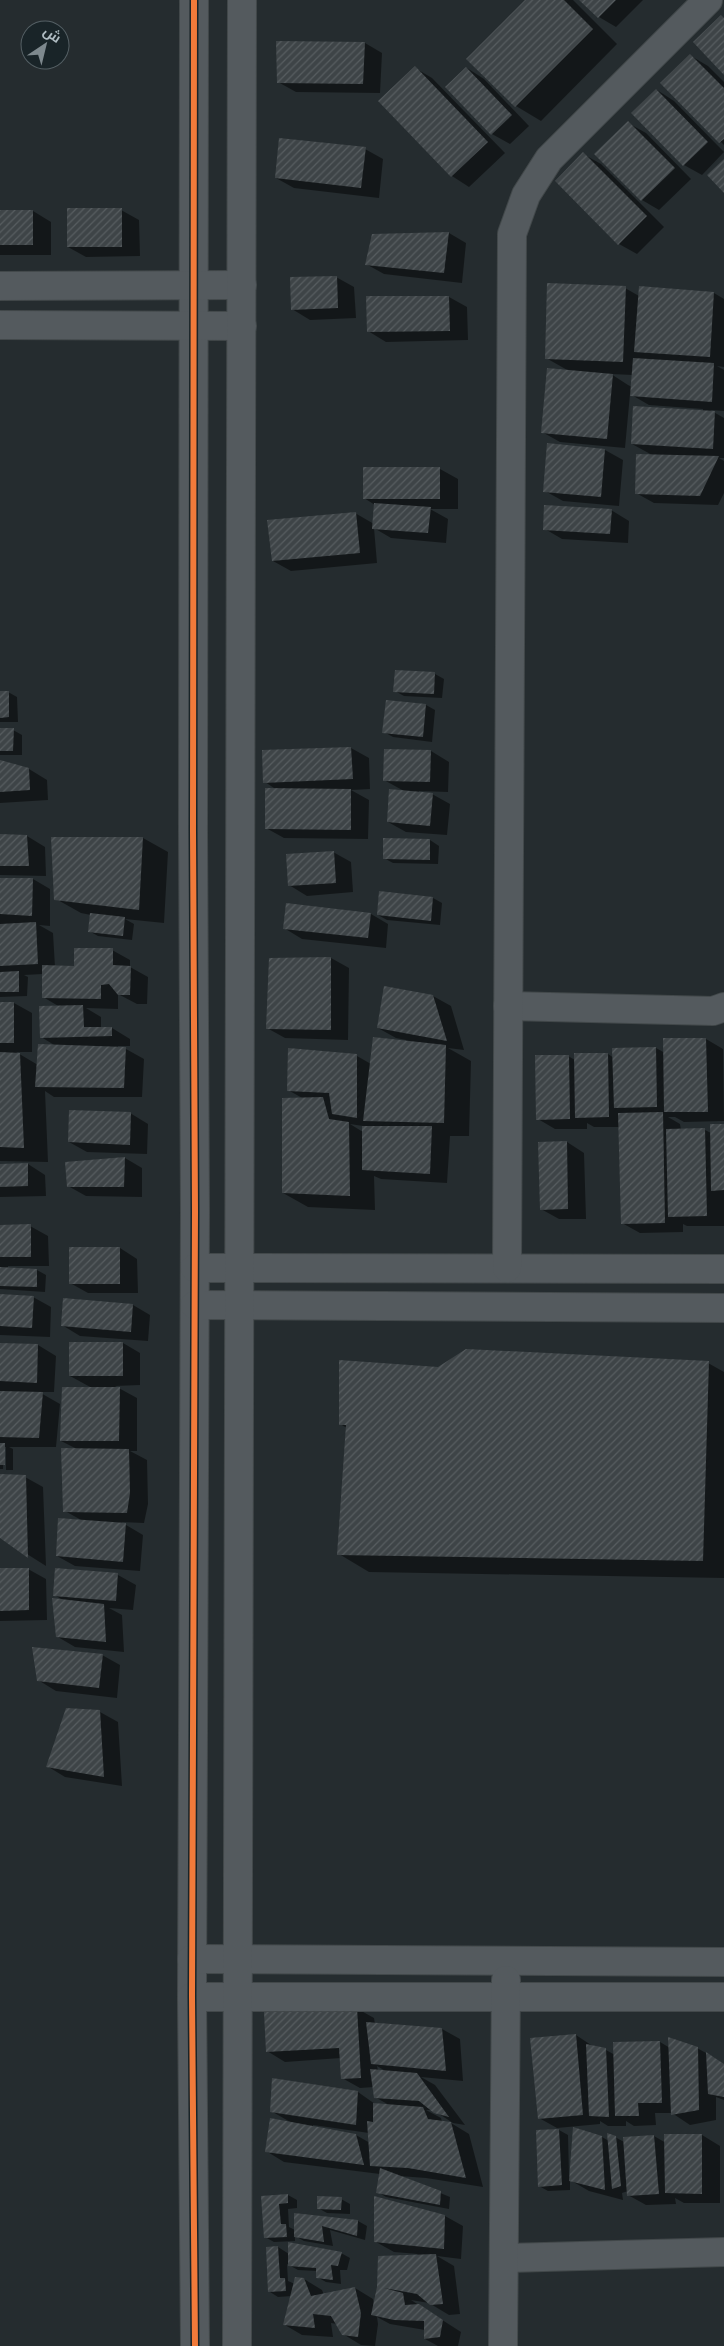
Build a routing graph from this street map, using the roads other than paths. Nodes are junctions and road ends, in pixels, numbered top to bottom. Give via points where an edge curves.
1 (194, 0) edge
2 (242, 0) edge
3 (708, 0) edge
4 (193, 285) junction
5 (242, 285) junction
6 (0, 286) edge
7 (0, 325) edge
8 (193, 325) junction
9 (242, 326) junction
10 (508, 1006) junction
11 (724, 1007) edge
12 (194, 1268) junction
13 (240, 1268) junction
14 (507, 1268) junction
15 (724, 1269) edge
16 (195, 1305) junction
17 (240, 1305) junction
18 (724, 1308) edge
19 (192, 1959) junction
20 (238, 1959) junction
21 (507, 1960) junction
22 (724, 1962) edge
23 (238, 1996) junction
24 (192, 1997) junction
25 (506, 1997) junction
26 (724, 1997) edge
27 (724, 2252) edge
28 (504, 2258) junction
29 (195, 2346) edge
30 (237, 2346) edge
31 (503, 2346) edge

1 - 4 street
2 - 5 street
3 - 10 street via 549,159 526,195 512,234
4 - 5 street
4 - 6 street
4 - 8 street
5 - 9 street
7 - 8 street
8 - 9 street
8 - 12 street
9 - 13 street
10 - 11 street via 713,1011
10 - 14 street
12 - 13 street
12 - 16 street
13 - 14 street
13 - 17 street
14 - 15 street
16 - 17 street
16 - 19 street
17 - 18 street
17 - 20 street
19 - 20 street
19 - 24 street
20 - 21 street
20 - 23 street
21 - 22 street
21 - 25 street
23 - 24 street
23 - 25 street
23 - 30 street
24 - 29 street
25 - 26 street
25 - 28 street
27 - 28 street
28 - 31 street

